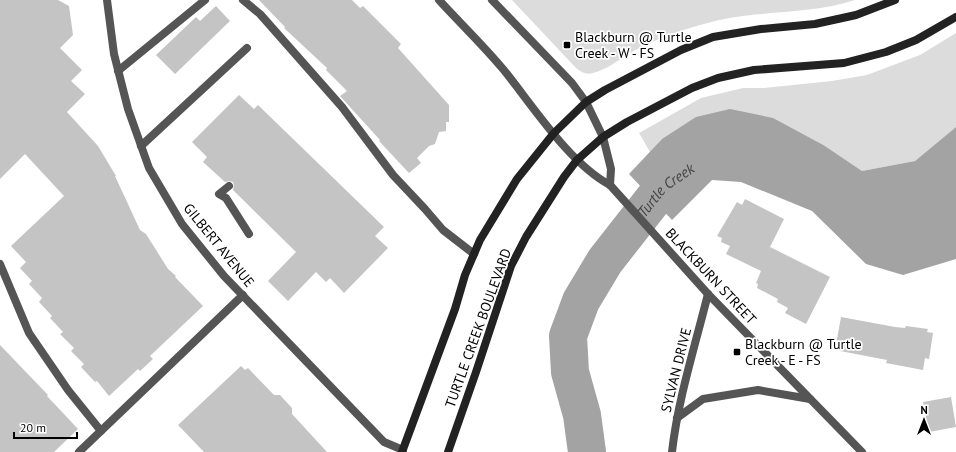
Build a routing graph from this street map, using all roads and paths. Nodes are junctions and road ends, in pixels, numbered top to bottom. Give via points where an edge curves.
1 (107, 0) edge
2 (205, 0) edge
3 (243, 0) edge
4 (439, 0) edge
5 (492, 0) edge
6 (895, 0) edge
7 (956, 17) edge
8 (247, 48) dead end
9 (118, 71) junction
10 (586, 102) junction
11 (554, 133) junction
12 (603, 137) junction
13 (141, 146) junction
14 (577, 160) junction
15 (610, 185) junction
16 (228, 186) dead end
17 (249, 234) dead end
18 (474, 254) junction
19 (0, 264) edge
20 (708, 294) junction
21 (243, 295) junction
22 (810, 399) junction
23 (677, 418) junction
24 (101, 431) junction
25 (404, 451) edge
26 (79, 452) edge
27 (448, 452) edge
28 (672, 452) edge
29 (862, 452) edge

1 - 9 street, GILBERT AVENUE
2 - 9 street
3 - 18 street via 260,14 342,107 393,175 443,230
4 - 11 street, BLACKBURN STREET via 502,68
5 - 10 street via 572,83
6 - 10 main road, TURTLE CREEK BOULEVARD via 856,15 815,24 713,37 680,50
7 - 12 main road, TURTLE CREEK BOULEVARD via 916,40 886,52 844,62 754,70 718,78 685,91
8 - 13 street
9 - 13 street, GILBERT AVENUE
10 - 11 main road, TURTLE CREEK BOULEVARD
10 - 12 street
11 - 14 street, BLACKBURN STREET
11 - 18 main road, TURTLE CREEK BOULEVARD via 517,179
12 - 14 main road, TURTLE CREEK BOULEVARD
12 - 15 street via 611,169
13 - 21 street, GILBERT AVENUE via 149,168 182,224 224,276
14 - 15 street, BLACKBURN STREET via 600,180
14 - 27 main road, TURTLE CREEK BOULEVARD via 526,237 512,266
15 - 20 street, BLACKBURN STREET
16 - 17 street via 219,194 226,198
18 - 25 main road, TURTLE CREEK BOULEVARD
19 - 24 street via 29,333 68,390
20 - 22 street, BLACKBURN STREET
20 - 23 street, SYLVAN DRIVE
21 - 24 street
21 - 25 street, GILBERT AVENUE via 384,442
22 - 23 street via 758,390 703,399
22 - 29 street, BLACKBURN STREET
23 - 28 street, SYLVAN DRIVE
24 - 26 street

